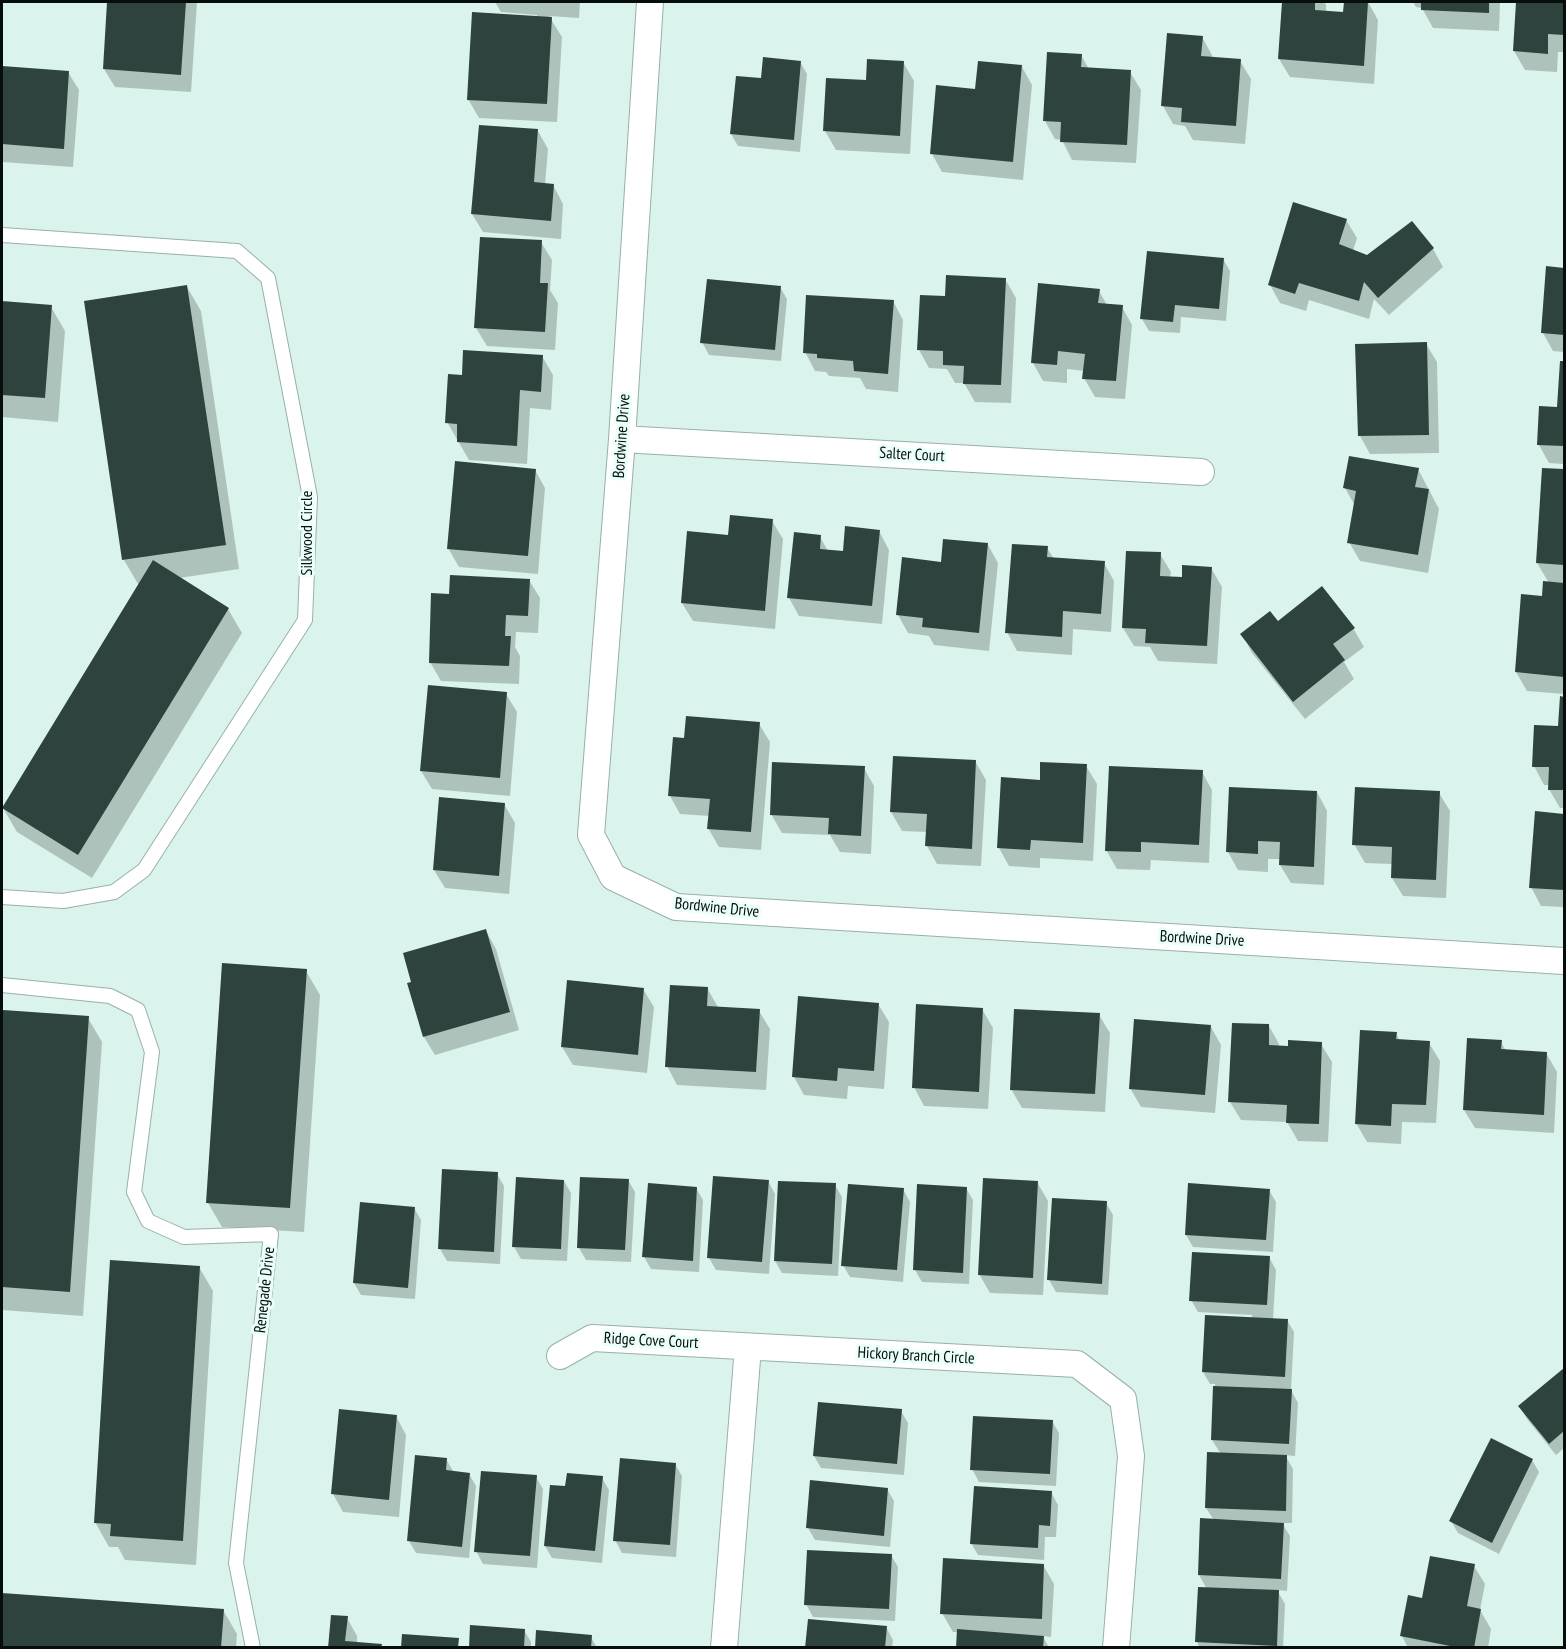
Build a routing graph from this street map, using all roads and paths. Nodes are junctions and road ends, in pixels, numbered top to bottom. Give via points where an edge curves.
1 (650, 2) edge
2 (2, 235) edge
3 (622, 439) junction
4 (1201, 472) dead end
5 (2, 897) edge
6 (1564, 961) edge
7 (2, 986) edge
8 (748, 1347) junction
9 (560, 1356) dead end
10 (254, 1647) edge
11 (724, 1647) edge
12 (1116, 1647) edge

1 - 3 street, Bordwine Drive
2 - 5 lane, Silkwood Circle via 237,251 268,278 310,497 305,620 144,870 114,892 63,901
3 - 4 street, Salter Court
3 - 6 street, Bordwine Drive via 591,835 613,878 676,907
7 - 10 lane, Renegade Drive via 110,996 138,1010 152,1052 134,1192 148,1221 184,1236 271,1234 236,1563
8 - 9 street, Ridge Cove Court via 592,1338
8 - 11 street
8 - 12 street, Hickory Branch Circle via 1077,1364 1123,1399 1131,1455

